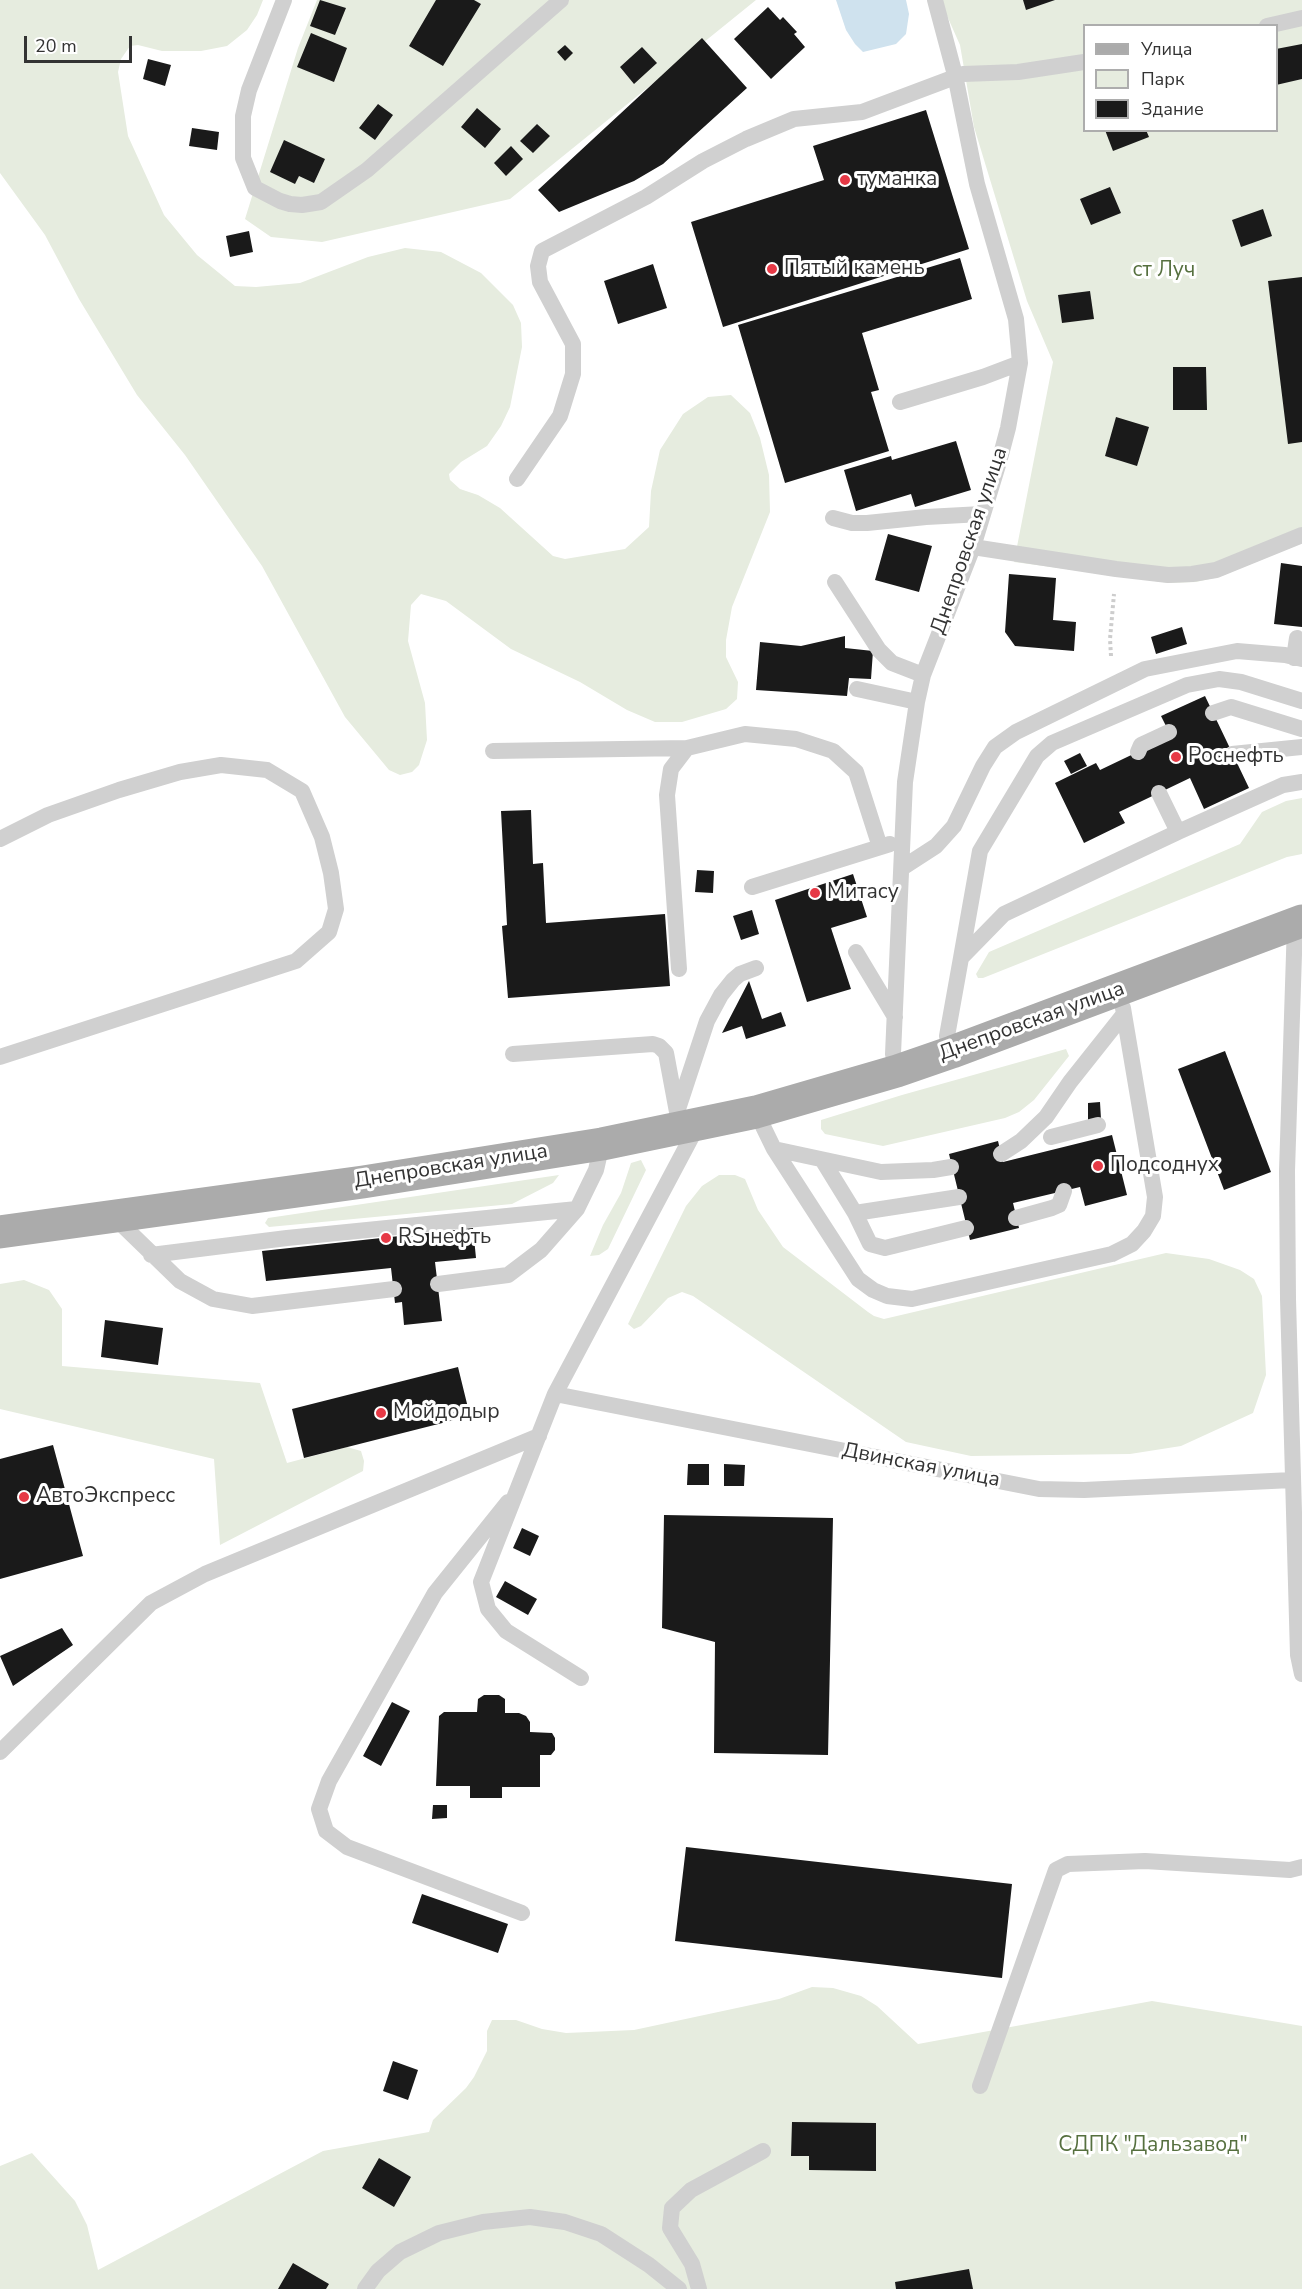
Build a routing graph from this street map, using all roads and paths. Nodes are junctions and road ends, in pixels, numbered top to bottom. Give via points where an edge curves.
1 (284, 0) edge
2 (561, 0) edge
3 (935, 0) edge
4 (1302, 18) edge
5 (1276, 24) edge
6 (1083, 62) edge
7 (955, 75) junction
8 (1020, 363) junction
9 (900, 402) dead end
10 (517, 479) dead end
11 (982, 514) junction
12 (832, 518) dead end
13 (1302, 535) edge
14 (973, 547) junction
15 (1116, 569) junction
16 (835, 582) dead end
17 (1297, 638) dead end
18 (1298, 659) edge
19 (923, 675) junction
20 (1114, 683) junction
21 (857, 689) dead end
22 (1302, 701) edge
23 (917, 702) junction
24 (1213, 713) dead end
25 (1302, 729) edge
26 (1169, 732) dead end
27 (1302, 747) edge
28 (687, 748) junction
29 (494, 751) dead end
30 (1138, 752) dead end
31 (1232, 754) dead end
32 (1302, 782) edge
33 (1159, 793) dead end
34 (1178, 832) junction
35 (0, 839) edge
36 (902, 840) junction
37 (880, 848) junction
38 (902, 868) junction
39 (752, 887) dead end
40 (1300, 916) edge
41 (856, 952) dead end
42 (961, 958) junction
43 (756, 968) dead end
44 (679, 969) dead end
45 (1122, 1001) junction
46 (895, 1017) junction
47 (950, 1044) junction
48 (513, 1054) dead end
49 (0, 1057) edge
50 (895, 1063) junction
51 (756, 1112) junction
52 (688, 1117) junction
53 (1046, 1117) junction
54 (1098, 1125) dead end
55 (602, 1144) junction
56 (774, 1149) junction
57 (1001, 1154) dead end
58 (823, 1161) junction
59 (951, 1167) dead end
60 (1064, 1191) dead end
61 (959, 1197) dead end
62 (577, 1209) junction
63 (855, 1213) junction
64 (113, 1216) junction
65 (0, 1217) edge
66 (1016, 1218) dead end
67 (966, 1228) dead end
68 (0, 1232) edge
69 (152, 1255) junction
70 (438, 1284) dead end
71 (394, 1289) dead end
72 (555, 1394) junction
73 (539, 1436) junction
74 (1292, 1480) junction
75 (520, 1487) junction
76 (1302, 1674) edge
77 (581, 1678) dead end
78 (0, 1752) edge
79 (1302, 1868) edge
80 (522, 1913) dead end
81 (980, 2086) dead end
82 (763, 2151) dead end
83 (365, 2289) edge
84 (679, 2289) edge
85 (699, 2289) edge

1 - 2 lane via 249,90 243,116 243,158 255,188 290,204 321,202 367,170
3 - 7 lane, Днепровская улица
4 - 5 lane
6 - 7 lane via 1028,71
7 - 8 lane, Днепровская улица via 977,184 1016,319
7 - 10 lane via 862,112 794,119 746,139 542,251 538,266 540,282 573,344 573,374 560,416
8 - 9 lane
8 - 11 lane, Днепровская улица via 1008,428
11 - 12 lane via 867,524
11 - 14 lane, Днепровская улица
13 - 15 lane via 1216,570 1168,575
14 - 15 lane
14 - 19 lane, Днепровская улица
15 - 20 path via 1110,639
16 - 19 lane via 879,650 892,663
17 - 18 lane
18 - 20 lane via 1237,651 1144,669
19 - 23 lane, Днепровская улица
20 - 38 lane via 1016,732 995,747 954,826 936,846
21 - 23 lane
22 - 42 lane via 1219,679 1187,685 1052,743 1037,756 980,850
23 - 36 lane, Днепровская улица via 905,782
24 - 25 lane via 1231,708
26 - 30 lane via 1142,745
27 - 31 lane
28 - 29 lane
28 - 37 lane via 745,734 796,739 833,752 856,772
28 - 44 lane via 671,769 667,795
32 - 34 lane via 1283,785
33 - 34 lane
34 - 42 lane via 1004,914
35 - 49 lane via 48,815 180,772 221,765 267,770 302,791 322,837 336,909 328,932 296,961
36 - 37 lane
36 - 38 lane, Днепровская улица
37 - 39 lane
38 - 46 lane, Днепровская улица
40 - 45 main road, Днепровская улица
40 - 47 main road, Днепровская улица
40 - 74 lane via 1287,1171
41 - 46 lane
42 - 47 lane
43 - 52 lane via 733,980 707,1021
45 - 47 main road, Днепровская улица
45 - 53 lane
45 - 56 lane via 1155,1197 1153,1215 1144,1231 1132,1244 1112,1254 912,1299 887,1296 858,1279
46 - 50 lane, Днепровская улица
47 - 50 main road, Днепровская улица
48 - 52 lane via 659,1046 666,1053
50 - 51 main road, Днепровская улица
50 - 52 main road, Днепровская улица via 744,1096
51 - 52 main road, Днепровская улица
51 - 56 lane
52 - 55 main road, Днепровская улица
52 - 65 main road, Днепровская улица
52 - 72 lane
53 - 54 lane via 1052,1145
53 - 57 lane
55 - 62 lane via 596,1170
55 - 64 main road, Днепровская улица
56 - 58 lane
58 - 59 lane via 881,1172
58 - 63 lane
60 - 66 lane via 1059,1205 1052,1209
61 - 63 lane
62 - 69 lane
62 - 70 lane via 541,1250 508,1275
63 - 67 lane via 870,1244 885,1248
64 - 68 main road, Днепровская улица
64 - 69 lane
69 - 71 lane via 180,1281 213,1299 252,1306
72 - 73 lane
72 - 74 lane, Двинская улица via 1039,1489
73 - 75 lane
73 - 78 lane via 205,1574 151,1603
74 - 76 lane via 1298,1655
75 - 77 lane via 481,1582 488,1609 506,1631
75 - 80 lane via 435,1593 329,1781 319,1809 326,1831 347,1847
79 - 81 lane via 1145,1861 1068,1864 1056,1870
82 - 85 lane via 691,2190 672,2208 670,2228 692,2264
83 - 84 lane via 400,2252 439,2233 483,2222 530,2217 565,2222 601,2234

